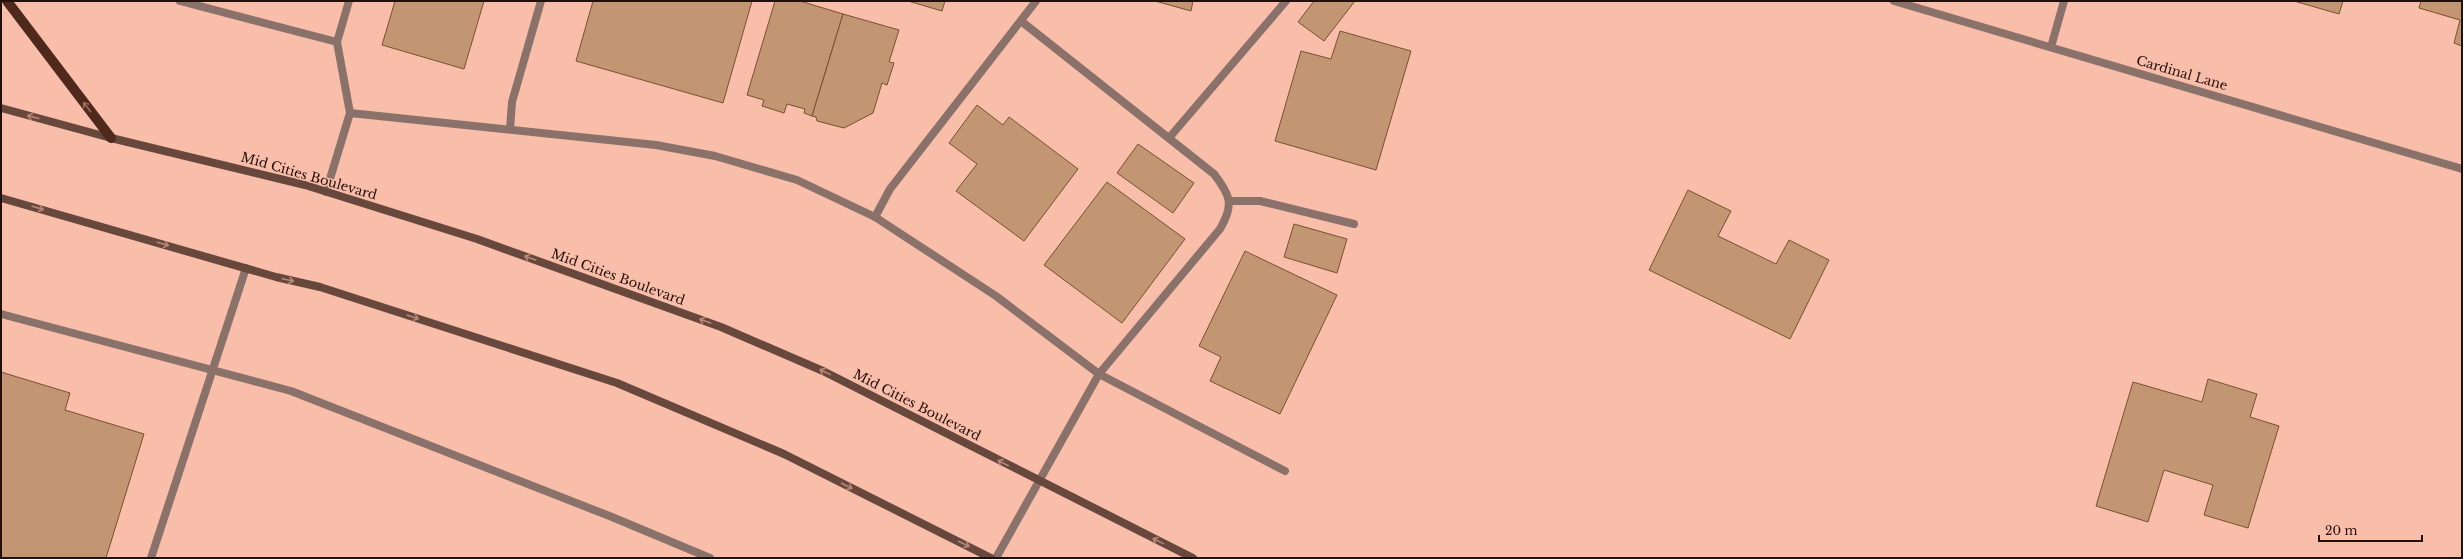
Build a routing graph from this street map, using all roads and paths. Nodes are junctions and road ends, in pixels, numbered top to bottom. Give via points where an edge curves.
1 (7, 1) edge
2 (180, 1) edge
3 (349, 1) edge
4 (541, 1) edge
5 (1036, 1) edge
6 (1286, 1) edge
7 (1894, 1) edge
8 (2064, 1) edge
9 (1020, 21) junction
10 (337, 42) junction
11 (2051, 47) junction
12 (1, 108) edge
13 (350, 113) junction
14 (510, 129) junction
15 (111, 138) junction
16 (1169, 138) junction
17 (2462, 169) edge
18 (326, 192) junction
19 (1, 198) edge
20 (1230, 201) junction
21 (875, 217) junction
22 (1354, 224) dead end
23 (246, 268) junction
24 (1, 314) edge
25 (214, 370) junction
26 (1099, 374) junction
27 (1285, 471) dead end
28 (1037, 480) junction
29 (151, 558) edge
30 (710, 558) edge
31 (991, 558) edge
32 (996, 558) edge
33 (1193, 558) edge

15 -> 1 main road
2 - 10 street
3 - 10 street
4 - 14 street via 512,102
5 - 9 street
6 - 16 street
7 - 11 street, Cardinal Lane
8 - 11 street
9 - 16 street
9 - 21 street via 890,189
10 - 13 street
11 - 17 street, Cardinal Lane
15 -> 12 main road, Mid Cities Boulevard
13 - 14 street
13 - 18 street
14 - 21 street via 612,139 722,158 797,180
15 - 18 main road, Mid Cities Boulevard
16 - 20 street via 1214,174
28 -> 18 main road, Mid Cities Boulevard via 823,371 721,327 477,239
19 -> 23 main road
20 - 22 street via 1260,200
20 - 26 street via 1228,215 1220,229
21 - 26 street via 996,296
23 - 25 street
23 -> 31 main road via 320,287 617,383 784,454
24 - 25 street
25 - 29 street
25 - 30 street via 291,391
26 - 27 street
26 - 28 street
28 - 32 street
33 -> 28 main road, Mid Cities Boulevard

